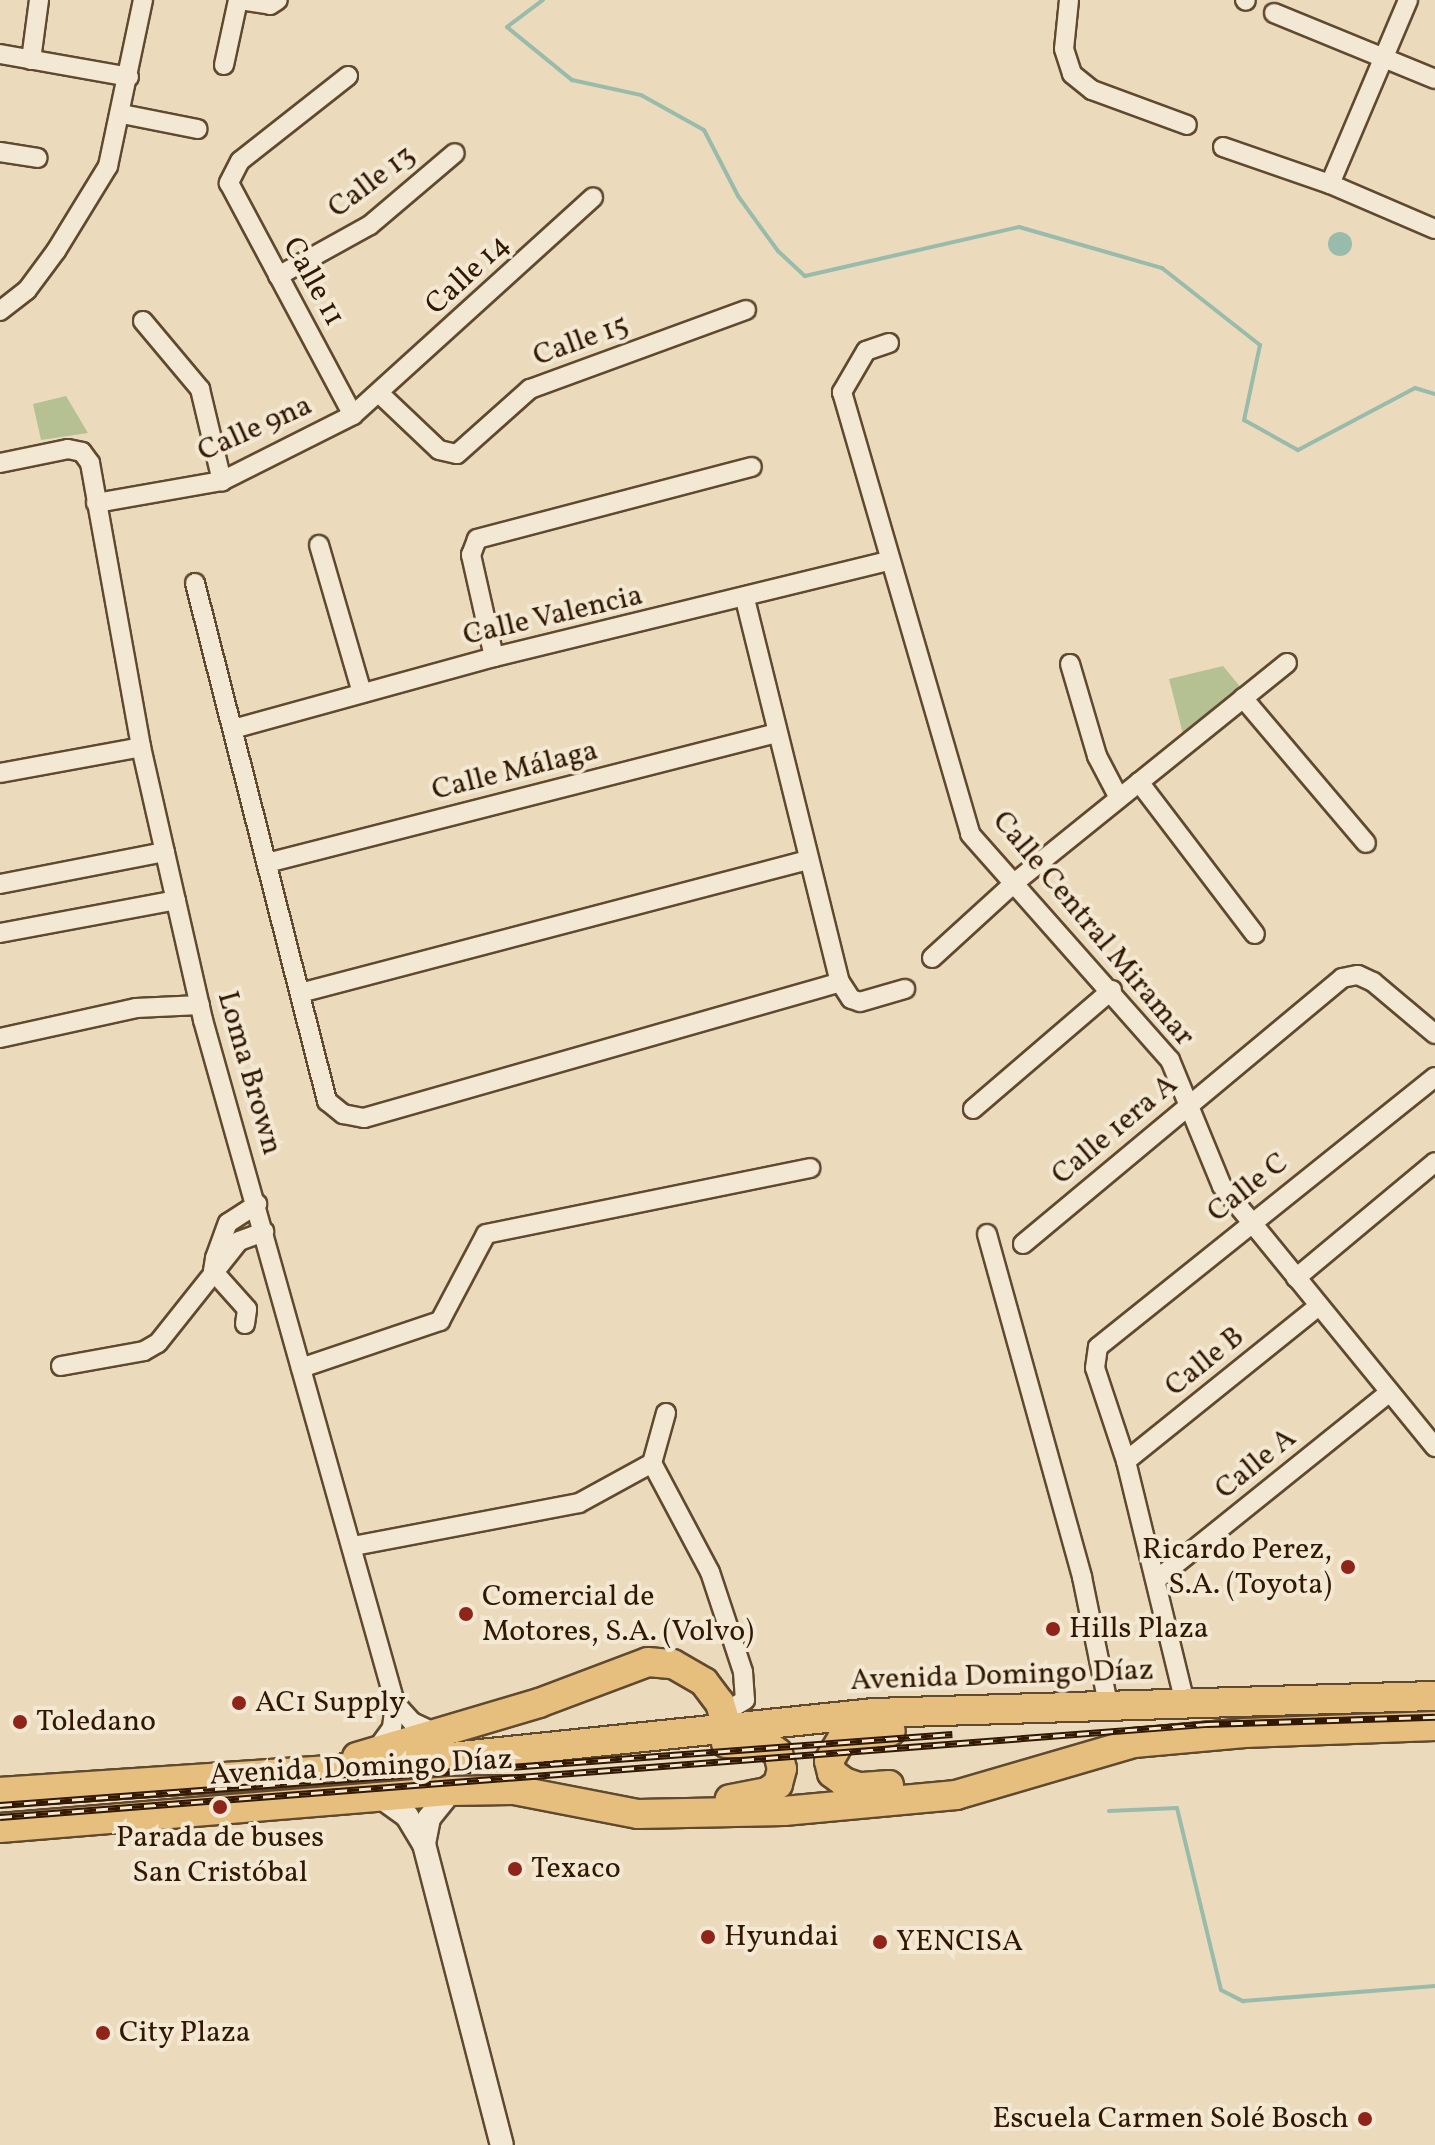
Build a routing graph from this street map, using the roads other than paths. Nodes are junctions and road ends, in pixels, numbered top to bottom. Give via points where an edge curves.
1 (39, 0) edge
2 (143, 0) edge
3 (239, 0) edge
4 (278, 0) edge
5 (1069, 0) edge
6 (1408, 0) edge
7 (1274, 13) dead end
8 (0, 54) edge
9 (1383, 58) junction
10 (31, 60) junction
11 (224, 65) dead end
12 (348, 76) dead end
13 (129, 77) junction
14 (1435, 79) edge
15 (122, 114) junction
16 (1187, 125) dead end
17 (198, 129) dead end
18 (1223, 147) dead end
19 (0, 152) edge
20 (455, 153) dead end
21 (38, 158) dead end
22 (1330, 184) junction
23 (593, 197) dead end
24 (1435, 229) edge
25 (278, 276) junction
26 (746, 310) dead end
27 (0, 311) edge
28 (143, 321) dead end
29 (889, 343) dead end
30 (380, 394) junction
31 (353, 415) junction
32 (0, 463) edge
33 (752, 467) dead end
34 (222, 481) junction
35 (96, 503) junction
36 (319, 545) dead end
37 (887, 561) junction
38 (195, 583) dead end
39 (745, 599) junction
40 (494, 657) junction
41 (1287, 663) dead end
42 (1070, 664) dead end
43 (362, 693) junction
44 (1243, 698) junction
45 (233, 729) junction
46 (777, 733) junction
47 (141, 747) junction
48 (0, 773) edge
49 (1139, 782) junction
50 (1119, 798) junction
51 (1366, 843) dead end
52 (165, 852) junction
53 (808, 860) junction
54 (267, 863) junction
55 (0, 884) edge
56 (1013, 884) junction
57 (176, 900) junction
58 (0, 933) edge
59 (1255, 934) dead end
60 (932, 958) dead end
61 (840, 982) junction
62 (905, 989) dead end
63 (1112, 990) junction
64 (300, 993) junction
65 (200, 1005) junction
66 (1435, 1034) edge
67 (0, 1038) edge
68 (1435, 1077) edge
69 (1190, 1103) junction
70 (973, 1109) dead end
71 (1435, 1162) edge
72 (810, 1168) dead end
73 (257, 1204) junction
74 (1250, 1222) junction
75 (264, 1232) junction
76 (987, 1234) dead end
77 (1023, 1244) dead end
78 (213, 1271) junction
79 (1296, 1278) junction
80 (1319, 1306) junction
81 (245, 1324) dead end
82 (61, 1366) dead end
83 (301, 1368) junction
84 (1390, 1392) junction
85 (666, 1413) dead end
86 (1435, 1447) edge
87 (1126, 1461) junction
88 (652, 1463) junction
89 (354, 1546) junction
90 (1156, 1580) junction
91 (1435, 1696) edge
92 (395, 1703) junction
93 (1185, 1703) junction
94 (1114, 1707) junction
95 (997, 1711) junction
96 (725, 1720) junction
97 (1435, 1726) edge
98 (433, 1732) junction
99 (377, 1749) junction
100 (540, 1749) junction
101 (1038, 1769) junction
102 (327, 1770) junction
103 (451, 1791) junction
104 (0, 1792) edge
105 (378, 1795) junction
106 (581, 1804) junction
107 (0, 1828) edge
108 (424, 1844) junction
109 (502, 2145) edge

1 - 10 street
2 - 13 street
3 - 4 street via 270,5
3 - 11 street
5 - 16 street via 1064,49 1072,74 1092,90
6 - 9 street
7 - 9 street
8 - 10 street
9 - 14 street
9 - 22 street
10 - 13 street
12 - 25 street, Calle 11 via 240,161 231,174 231,192
13 - 15 street
15 - 17 street
15 - 27 street via 108,166 77,218 27,290
18 - 22 street
19 - 21 street
20 - 25 street, Calle 13 via 370,225
22 - 24 street
23 - 30 street, Calle 14
25 - 31 street, Calle 11
26 - 30 street, Calle 15 via 530,389 457,454 439,450
28 - 34 street via 200,389
29 - 37 street, Calle Central Miramar via 866,351 842,392
30 - 31 street, Calle 9na
31 - 34 street, Calle 9na
32 - 35 street, Loma Brown via 68,449 82,452 90,463
33 - 40 street via 477,539 471,555
34 - 35 street, Calle 9na
35 - 47 street, Loma Brown
36 - 43 street
37 - 39 street, Calle Valencia
37 - 56 street, Calle Central Miramar via 970,834
38 - 45 street
39 - 40 street, Calle Valencia
39 - 46 street
40 - 43 street, Calle Valencia
41 - 44 street
42 - 50 street via 1097,756
43 - 45 street, Calle Valencia
44 - 49 street
44 - 51 street
45 - 54 street
46 - 53 street
46 - 54 street, Calle Málaga
47 - 48 street
47 - 52 street, Loma Brown
49 - 50 street
49 - 59 street
50 - 56 street
52 - 55 street
52 - 57 street, Loma Brown
53 - 61 street
53 - 64 street
54 - 64 street
56 - 60 street
56 - 63 street, Calle Central Miramar
57 - 58 street
57 - 65 street, Loma Brown
61 - 62 street via 851,999 860,1002
61 - 64 street via 364,1118 343,1114 327,1101
63 - 69 street, Calle Central Miramar via 1170,1060
63 - 70 street
65 - 67 street via 136,1008
65 - 73 street, Loma Brown
66 - 69 street, Calle 1era A via 1358,975 1332,986
68 - 74 street, Calle C
69 - 74 street, Calle Central Miramar via 1209,1163
69 - 77 street, Calle 1era A
71 - 79 street
72 - 83 street via 486,1234 440,1321
73 - 75 street, Loma Brown
73 - 78 street via 219,1234
74 - 79 street, Calle Central Miramar
74 - 87 street, Calle C via 1098,1347 1095,1368
75 - 78 street via 239,1241
75 - 83 street, Loma Brown
76 - 94 street via 1082,1577 1089,1582
78 - 81 street via 247,1309
78 - 82 street via 158,1343 144,1351
79 - 80 street, Calle Central Miramar
80 - 84 street, Calle Central Miramar
80 - 87 street, Calle B
83 - 89 street, Loma Brown
84 - 86 street, Calle Central Miramar
84 - 90 street, Calle A
85 - 88 street
87 - 90 street
88 - 89 street via 579,1503
88 - 96 street via 710,1572 743,1672 745,1700
89 - 92 street, Loma Brown
90 - 93 street
91 - 93 main road, Avenida Domingo Díaz
92 - 98 street via 412,1722
92 - 99 street via 392,1728
93 - 94 main road, Avenida Domingo Díaz
94 - 95 main road, Avenida Domingo Díaz
95 - 96 main road, Avenida Domingo Díaz
95 - 101 main road via 949,1727 843,1737 833,1747 832,1773 859,1787
96 - 98 main road via 696,1676 673,1664 648,1662 539,1703
96 - 100 main road, Avenida Domingo Díaz
97 - 101 main road, Avenida Domingo Díaz via 1134,1743
98 - 99 main road
99 - 102 main road
100 - 102 main road, Avenida Domingo Díaz
100 - 106 main road via 653,1749 749,1741 778,1753 782,1769 778,1784 752,1798
101 - 106 main road, Avenida Domingo Díaz via 956,1795 784,1811 638,1814
102 - 104 main road, Avenida Domingo Díaz
103 - 105 main road, Avenida Domingo Díaz
103 - 106 main road, Avenida Domingo Díaz via 514,1790
103 - 108 street via 429,1818
105 - 107 main road, Avenida Domingo Díaz
105 - 108 street via 407,1816
108 - 109 street

